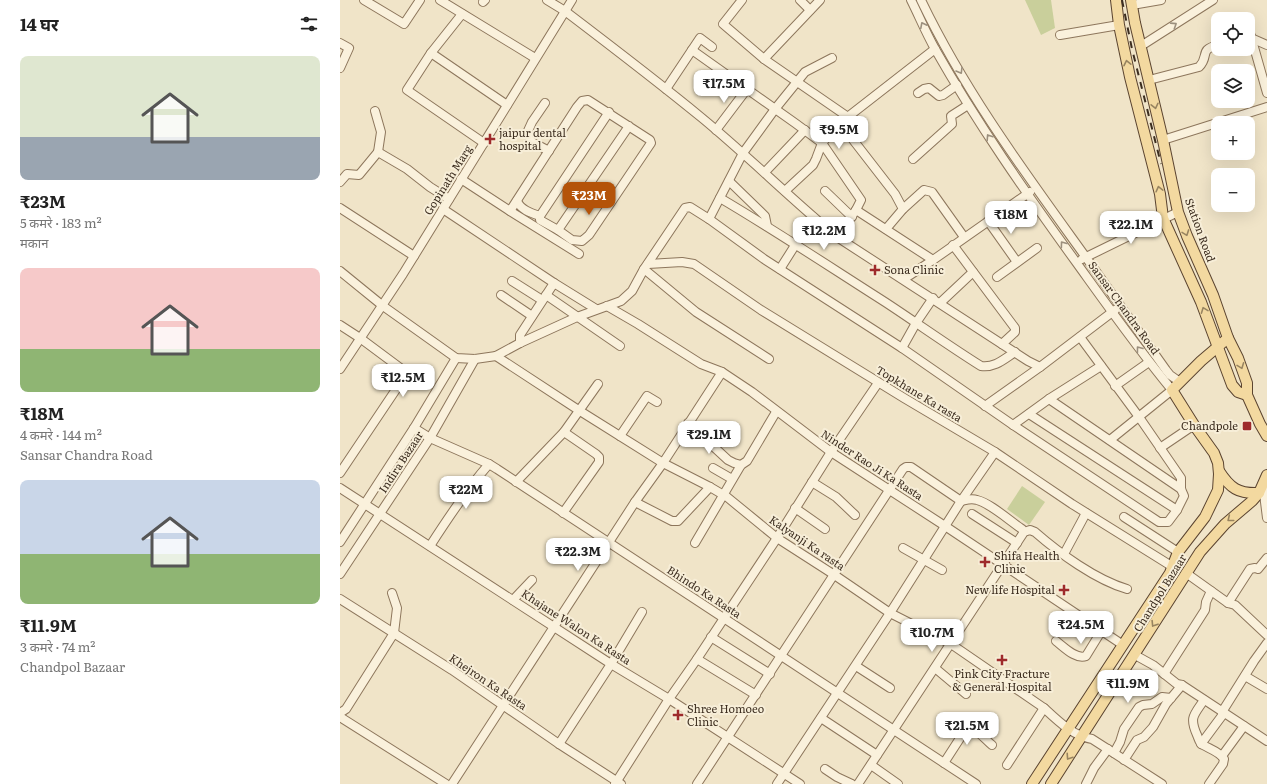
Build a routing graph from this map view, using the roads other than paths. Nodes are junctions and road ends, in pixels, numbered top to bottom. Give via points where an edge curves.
1 (364, 0) edge
2 (420, 0) edge
3 (440, 0) edge
4 (547, 0) edge
5 (572, 0) edge
6 (742, 0) edge
7 (800, 0) edge
8 (820, 0) edge
9 (911, 0) edge
10 (920, 0) edge
11 (1116, 0) edge
12 (1161, 0) edge
13 (1213, 0) edge
14 (1132, 3) edge
15 (565, 10) junction
16 (810, 10) junction
17 (462, 14) junction
18 (1119, 24) junction
19 (1060, 35) dead end
20 (1255, 41) edge
21 (340, 43) edge
22 (1267, 45) edge
23 (1141, 46) junction
24 (712, 47) dead end
25 (1211, 47) edge
26 (935, 49) junction
27 (692, 50) junction
28 (1255, 53) edge
29 (431, 54) junction
30 (535, 58) junction
31 (832, 58) dead end
32 (764, 59) junction
33 (1267, 59) edge
34 (1258, 61) junction
35 (340, 68) edge
36 (1149, 80) junction
37 (797, 82) junction
38 (957, 85) junction
39 (1266, 86) edge
40 (666, 89) junction
41 (747, 89) junction
42 (918, 93) dead end
43 (544, 103) dead end
44 (968, 104) junction
45 (507, 105) junction
46 (1267, 108) edge
47 (775, 109) junction
48 (376, 111) dead end
49 (609, 112) junction
50 (848, 117) junction
51 (840, 124) junction
52 (629, 126) junction
53 (716, 130) junction
54 (805, 130) junction
55 (1163, 140) junction
56 (484, 143) junction
57 (822, 144) junction
58 (549, 151) junction
59 (378, 152) junction
60 (743, 154) junction
61 (913, 159) dead end
62 (765, 172) junction
63 (461, 179) junction
64 (729, 181) junction
65 (340, 182) edge
66 (1035, 188) junction
67 (785, 191) junction
68 (825, 191) dead end
69 (1026, 194) junction
70 (720, 198) junction
71 (449, 199) junction
72 (517, 200) junction
73 (340, 208) edge
74 (443, 209) junction
75 (903, 209) junction
76 (510, 211) junction
77 (1178, 212) junction
78 (854, 213) junction
79 (540, 216) junction
80 (813, 217) junction
81 (1163, 218) junction
82 (709, 219) junction
83 (988, 220) junction
84 (767, 226) junction
85 (886, 229) junction
86 (558, 230) junction
87 (837, 237) junction
88 (964, 237) junction
89 (796, 244) junction
90 (953, 245) junction
91 (1038, 248) dead end
92 (579, 254) dead end
93 (414, 256) junction
94 (1086, 257) junction
95 (933, 260) junction
96 (1017, 262) junction
97 (1076, 262) junction
98 (646, 266) junction
99 (780, 269) junction
100 (340, 271) edge
101 (973, 272) junction
102 (997, 277) dead end
103 (904, 279) junction
104 (512, 281) dead end
105 (554, 283) junction
106 (502, 295) dead end
107 (544, 298) junction
108 (937, 301) junction
109 (1120, 305) junction
110 (382, 306) junction
111 (607, 306) junction
112 (596, 309) junction
113 (1112, 312) junction
114 (532, 316) junction
115 (577, 316) junction
116 (916, 323) junction
117 (340, 325) edge
118 (1080, 337) junction
119 (360, 338) junction
120 (1228, 338) junction
121 (520, 344) junction
122 (1002, 344) junction
123 (620, 346) dead end
124 (1218, 347) junction
125 (902, 348) junction
126 (1015, 352) junction
127 (496, 356) junction
128 (456, 358) junction
129 (475, 359) junction
130 (769, 360) dead end
131 (1149, 362) junction
132 (1101, 366) junction
133 (1040, 367) junction
134 (340, 369) edge
135 (722, 372) junction
136 (1180, 382) junction
137 (878, 383) junction
138 (598, 384) dead end
139 (1115, 386) junction
140 (1172, 390) junction
141 (1247, 395) junction
142 (1049, 399) junction
143 (657, 402) dead end
144 (985, 406) junction
145 (580, 411) junction
146 (776, 412) junction
147 (1029, 414) junction
148 (1139, 416) junction
149 (688, 423) junction
150 (1263, 424) edge
151 (1013, 425) junction
152 (1194, 425) junction
153 (414, 428) junction
154 (564, 432) junction
155 (620, 436) junction
156 (1267, 436) edge
157 (430, 438) junction
158 (1110, 440) junction
159 (1160, 448) junction
160 (831, 452) junction
161 (995, 452) junction
162 (663, 463) junction
163 (489, 464) junction
164 (741, 465) junction
165 (713, 468) dead end
166 (1219, 471) junction
167 (340, 473) edge
168 (1267, 475) edge
169 (732, 479) junction
170 (516, 482) junction
171 (812, 482) junction
172 (710, 486) junction
173 (340, 488) edge
174 (1181, 489) junction
175 (890, 490) junction
176 (1218, 490) joint
177 (1263, 493) edge
178 (723, 495) junction
179 (961, 501) junction
180 (635, 502) junction
181 (365, 504) junction
182 (795, 508) junction
183 (1176, 510) junction
184 (563, 513) junction
185 (1086, 513) junction
186 (380, 514) junction
187 (972, 514) dead end
188 (855, 515) dead end
189 (1124, 517) dead end
190 (1267, 518) edge
191 (945, 526) junction
192 (825, 529) dead end
193 (1024, 532) junction
194 (777, 538) junction
195 (340, 542) edge
196 (609, 543) junction
197 (695, 543) dead end
198 (1017, 543) junction
199 (430, 546) junction
200 (903, 548) dead end
201 (1178, 552) junction
202 (1064, 554) junction
203 (1267, 558) edge
204 (924, 560) junction
205 (1002, 564) junction
206 (1173, 567) junction
207 (942, 570) dead end
208 (1186, 573) junction
209 (340, 574) edge
210 (833, 574) junction
211 (532, 580) dead end
212 (1127, 589) dead end
213 (1211, 592) junction
214 (392, 593) dead end
215 (340, 599) edge
216 (513, 600) junction
217 (1228, 603) junction
218 (642, 612) dead end
219 (890, 613) junction
220 (724, 618) junction
221 (554, 626) junction
222 (1102, 630) junction
223 (394, 633) junction
224 (1267, 635) edge
225 (711, 637) junction
226 (1056, 641) dead end
227 (1267, 643) edge
228 (951, 644) junction
229 (1123, 645) junction
230 (1135, 655) junction
231 (782, 656) junction
232 (697, 659) junction
233 (611, 664) junction
234 (856, 666) junction
235 (935, 668) junction
236 (770, 674) junction
237 (1164, 674) junction
238 (1245, 676) junction
239 (1182, 686) junction
240 (890, 688) dead end
241 (1267, 689) edge
242 (838, 694) junction
243 (966, 694) dead end
244 (756, 695) junction
245 (1171, 698) junction
246 (669, 699) junction
247 (1204, 700) junction
248 (503, 705) junction
249 (1044, 708) junction
250 (1223, 712) junction
251 (340, 713) edge
252 (340, 717) edge
253 (821, 718) junction
254 (1244, 726) junction
255 (1069, 728) junction
256 (894, 730) junction
257 (728, 737) junction
258 (1082, 738) junction
259 (1267, 741) edge
260 (559, 744) junction
261 (1201, 744) junction
262 (992, 745) dead end
263 (1111, 751) junction
264 (877, 755) junction
265 (1222, 756) junction
266 (1124, 760) junction
267 (944, 763) junction
268 (871, 765) junction
269 (1007, 765) dead end
270 (825, 768) dead end
271 (784, 773) junction
272 (618, 783) edge
273 (446, 784) edge
274 (452, 784) edge
275 (697, 784) edge
276 (777, 784) edge
277 (800, 784) edge
278 (852, 784) edge
279 (858, 784) edge
280 (898, 784) edge
281 (976, 784) edge
282 (1032, 784) edge
283 (1051, 784) edge
284 (1086, 784) edge
285 (1162, 784) edge
286 (1209, 784) edge

1 - 2 street via 404,24
3 - 17 street
4 - 15 street
5 - 15 street, Gopinath Marg
6 - 32 street via 723,24
7 - 16 street
8 - 16 street
26 -> 9 street, Sansar Chandra Road
10 -> 66 street, Sansar Chandra Road via 942,43 989,120
11 - 18 main road
12 - 14 street
23 -> 13 street
14 - 23 main road, Station Road
15 - 30 street, Gopinath Marg
15 - 40 street
16 - 32 street
17 - 29 street
17 - 30 street
18 - 19 street
81 -> 18 main road via 1160,194
20 - 22 street
21 - 35 street via 349,48
23 - 36 main road, Station Road
24 - 27 street via 700,38
25 - 36 street via 1205,53 1200,67
26 - 38 street, Sansar Chandra Road
26 - 50 street
27 - 40 street
27 - 41 street
28 - 34 street
29 - 45 street
29 - 56 street via 407,90
30 - 45 street, Gopinath Marg
31 - 37 street via 805,72
32 - 37 street
33 - 34 street
34 - 39 street
36 -> 55 main road, Station Road
37 - 47 street
37 - 50 street
38 - 42 street via 939,96 929,88
38 - 44 street, Sansar Chandra Road
40 - 53 street
41 - 47 street
41 - 53 street
43 - 58 street via 527,133 532,142
44 - 61 street via 952,116 952,124
69 -> 44 street, Sansar Chandra Road
45 - 56 street, Gopinath Marg
46 - 55 street
47 - 54 street
47 - 60 street
48 - 59 street via 381,132
49 - 52 street
49 - 58 street via 588,100 582,101
49 - 79 street
50 - 51 street
51 - 57 street
51 - 75 street via 895,194
52 - 86 street
52 - 86 street via 651,143 589,235 582,241 572,240
53 - 60 street
54 - 57 street
54 - 62 street
55 - 77 main road, Station Road
56 - 63 street, Gopinath Marg
57 - 67 street via 813,165
57 - 78 street via 860,197
58 - 72 street
59 - 65 street via 359,175 347,174
59 - 71 street
60 - 62 street
60 - 64 street
62 - 67 street
63 - 71 street, Gopinath Marg
63 - 76 street
64 - 70 street
64 - 84 street via 765,216
66 - 69 street
66 - 94 street, Sansar Chandra Road
67 - 80 street
68 - 78 street
69 - 83 street
97 -> 69 street, Sansar Chandra Road
70 - 82 street
70 - 84 street
71 - 74 street, Gopinath Marg
72 - 76 street
72 - 79 street via 525,210
73 - 93 street
74 - 93 street, Gopinath Marg
74 - 105 street
75 - 85 street
75 - 88 street via 924,190 932,192
76 - 92 street
77 - 81 street
77 -> 120 main road, Station Road
78 - 85 street
78 - 87 street
79 - 86 street via 540,220
80 - 87 street
80 - 89 street
81 - 94 street
124 -> 81 main road via 1201,302
82 - 98 street via 690,207 685,208
82 - 99 street
83 - 88 street
83 - 96 street
84 - 89 street
85 - 95 street
87 - 103 street
88 - 90 street
89 - 99 street
89 - 116 street
90 - 95 street
90 - 101 street
91 - 96 street
93 - 110 street, Gopinath Marg
94 - 97 street
94 - 109 street, Sansar Chandra Road
95 - 103 street
96 - 102 street
97 - 113 street, Sansar Chandra Road
98 - 111 street via 632,292 621,301
98 - 130 street via 696,312
98 - 137 street, Topkhane Ka rasta via 682,262 694,264 761,310
99 - 125 street
100 - 110 street
101 - 108 street
101 - 122 street via 1015,328
103 - 108 street
104 - 107 street
105 - 107 street
105 - 112 street
106 - 114 street
107 - 114 street
107 - 115 street
108 - 116 street
108 - 122 street
109 - 113 street
109 - 136 street, Sansar Chandra Road via 1166,370
110 - 119 street, Gopinath Marg
110 - 128 street
111 - 112 street
111 - 135 street, Ninder Rao Ji Ka Rasta via 701,364
112 - 115 street
113 - 118 street
131 -> 113 street, Sansar Chandra Road
114 - 121 street via 520,335
115 - 121 street
115 - 123 street
116 - 125 street
116 - 126 street via 981,366 994,366
117 - 119 street
118 - 132 street
118 - 133 street
119 - 134 street, Gopinath Marg
119 - 167 street via 408,373
120 - 124 main road
120 -> 141 main road, Station Road via 1248,383
121 - 127 street
122 - 126 street
124 - 136 main road
124 - 141 main road via 1232,384 1238,392
125 - 144 street
126 - 133 street
127 - 129 street
127 - 145 street, Kalyanji Ka rasta
128 - 129 street
128 - 153 street
129 - 157 street, Indira Bazaar
131 - 139 street
131 - 140 street, Sansar Chandra Road
132 - 139 street
132 - 142 street
133 - 144 street
135 - 146 street, Ninder Rao Ji Ka Rasta
135 - 149 street
136 - 140 main road
137 - 160 street
137 - 161 street, Topkhane Ka rasta
138 - 145 street
139 - 148 street
140 - 148 street
140 - 152 main road, Sansar Chandra Road
141 - 150 main road, Station Road
142 - 147 street
142 - 158 street
143 - 155 street via 647,396
144 - 151 street
145 - 154 street
145 - 155 street, Kalyanji Ka rasta
146 - 160 street, Ninder Rao Ji Ka Rasta
146 - 164 street via 747,461
147 - 151 street
147 - 183 street
148 - 158 street
148 - 159 street
149 - 162 street
149 - 164 street via 728,460
150 - 156 main road, Station Road
151 - 183 street via 1159,522 1168,522
152 - 159 street
152 - 166 main road, Sansar Chandra Road via 1214,453
153 - 157 street, Bhindo Ka Rasta
153 - 181 street
154 - 170 street
154 - 184 street via 596,454 599,462
155 - 162 street, Kalyanji Ka rasta
157 - 163 street, Bhindo Ka Rasta
157 - 186 street, Indira Bazaar
158 - 174 street
159 - 174 street via 1181,478
160 - 171 street
160 - 175 street, Ninder Rao Ji Ka Rasta
161 - 179 street
161 - 185 street, Topkhane Ka rasta
162 - 172 street, Kalyanji Ka rasta
162 - 180 street
163 - 170 street, Bhindo Ka Rasta
163 - 199 street
164 - 169 street
165 - 169 street
166 - 176 main road, Sansar Chandra Road
166 - 177 main road via 1235,489 1247,493
168 - 177 main road
169 - 178 street
170 - 184 street, Bhindo Ka Rasta
171 - 182 street
171 - 188 street via 836,497
172 - 178 street, Kalyanji Ka rasta
172 - 180 street via 678,521 672,521
173 - 181 street, Khajane Walon Ka Rasta
174 - 183 street via 1184,496
175 - 179 street via 903,468 911,466
175 - 191 street, Ninder Rao Ji Ka Rasta
175 - 210 street
176 - 201 main road, Chandpol Bazaar via 1206,517
177 - 190 street
177 -> 208 main road, Chandpol Bazaar via 1224,524
178 - 194 street, Kalyanji Ka rasta
178 - 197 street
179 - 191 street
179 - 193 street via 977,500
180 - 196 street
181 - 186 street, Khajane Walon Ka Rasta
181 - 195 street
182 - 192 street
182 - 194 street
184 - 196 street, Bhindo Ka Rasta
185 - 202 street
185 - 206 street, Topkhane Ka rasta
186 - 199 street, Khajane Walon Ka Rasta
186 - 209 street, Indira Bazaar
187 - 198 street
189 - 201 street
191 - 204 street
191 - 205 street, Ninder Rao Ji Ka Rasta
193 - 198 street
193 - 202 street via 1035,532
194 - 210 street, Kalyanji Ka rasta
194 - 220 street
196 - 220 street, Bhindo Ka Rasta
196 - 221 street
198 - 205 street
199 - 216 street, Khajane Walon Ka Rasta
200 - 204 street
201 - 206 main road, Chandpol Bazaar
202 - 212 street via 1093,573
203 - 217 street via 1258,569 1250,569
204 - 207 street
204 - 219 street
205 - 222 street, Ninder Rao Ji Ka Rasta
205 - 228 street
206 - 229 main road, Chandpol Bazaar
208 - 213 street
208 -> 230 main road, Chandpol Bazaar
210 - 219 street, Kalyanji Ka rasta
210 - 231 street
211 - 216 street
213 - 217 street
213 - 237 street via 1205,610
214 - 223 street via 397,608
215 - 223 street, Khejron Ka Rasta
216 - 221 street, Khajane Walon Ka Rasta
217 - 224 street via 1235,606
218 - 233 street
219 - 228 street, Kalyanji Ka rasta
219 - 234 street
220 - 225 street
220 - 231 street, Bhindo Ka Rasta
221 - 233 street, Khajane Walon Ka Rasta
221 - 248 street
222 - 226 street via 1083,657 1075,655
222 - 229 street, Ninder Rao Ji Ka Rasta
223 - 248 street, Khejron Ka Rasta
223 - 251 street via 346,709
225 - 232 street
225 - 236 street
227 - 238 street
228 - 235 street
228 - 249 street, Kalyanji Ka rasta
229 - 255 main road, Chandpol Bazaar
230 - 237 street
230 - 258 main road, Chandpol Bazaar
231 - 236 street
231 - 242 street, Bhindo Ka Rasta
232 - 244 street
232 - 246 street
233 - 246 street, Khajane Walon Ka Rasta
233 - 260 street
234 - 240 street
234 - 242 street
235 - 243 street
235 - 256 street
236 - 244 street
237 - 239 street
238 - 241 street
238 - 250 street
239 - 245 street
239 - 247 street
242 - 253 street
242 - 256 street, Bhindo Ka Rasta
244 - 257 street
245 - 263 street via 1162,697 1152,704 1139,707 1124,730 1120,742
245 - 266 street via 1153,728 1137,740
246 - 257 street, Khajane Walon Ka Rasta
246 - 272 street
247 - 250 street
247 - 261 street via 1192,722
248 - 260 street, Khejron Ka Rasta
248 - 274 street
249 - 255 street, Kalyanji Ka rasta
249 - 269 street
250 - 254 street
250 - 261 street
252 - 273 street
253 - 264 street
253 - 271 street
254 - 259 street
254 - 265 street
255 - 258 street, Kalyanji Ka rasta
255 - 282 main road, Chandpol Bazaar
256 - 264 street
256 - 267 street, Bhindo Ka Rasta
257 - 271 street, Khajane Walon Ka Rasta
257 - 275 street
258 - 263 street, Kalyanji Ka rasta via 1092,739
258 -> 283 main road, Chandpol Bazaar
260 - 272 street, Khejron Ka Rasta
261 - 265 street
262 - 267 street via 977,731 968,730 964,732
263 - 266 street, Kalyanji Ka rasta
263 - 284 street via 1094,768
264 - 268 street
265 - 286 street via 1224,760
266 - 285 street, Kalyanji Ka rasta
267 - 281 street, Bhindo Ka Rasta
268 - 279 street
268 - 280 street
270 - 278 street
271 - 276 street
271 - 277 street, Khajane Walon Ka Rasta

